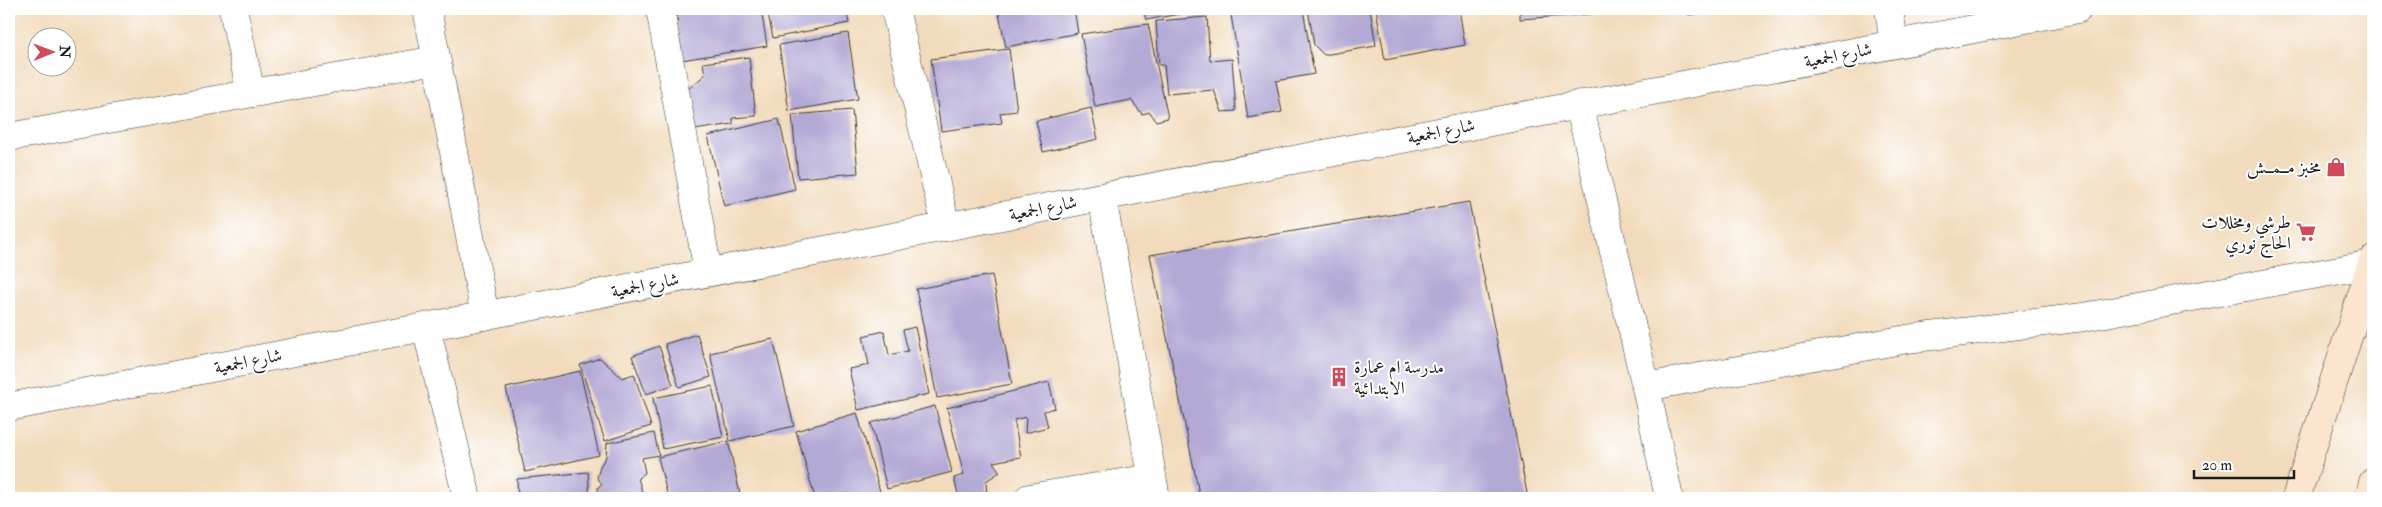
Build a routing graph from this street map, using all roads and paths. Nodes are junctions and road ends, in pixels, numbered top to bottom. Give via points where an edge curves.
1 (233, 9) edge
2 (427, 9) edge
3 (660, 9) edge
4 (895, 9) edge
5 (1889, 9) edge
6 (2071, 9) edge
7 (1894, 44) junction
8 (436, 60) junction
9 (251, 93) junction
10 (1579, 104) junction
11 (9, 136) edge
12 (1102, 197) junction
13 (946, 227) junction
14 (2372, 262) edge
15 (708, 272) junction
16 (484, 316) junction
17 (426, 327) junction
18 (1646, 387) junction
19 (9, 407) edge
20 (2373, 482) edge
21 (1154, 488) edge
22 (468, 498) edge
23 (1029, 498) edge
24 (1669, 498) edge
25 (2296, 498) edge
26 (2369, 498) edge

1 - 9 street
2 - 8 street
3 - 15 street
4 - 13 street
5 - 7 street
6 - 7 street, شارع الجمعية
7 - 10 street, شارع الجمعية
8 - 9 street
8 - 16 street
9 - 11 street
10 - 12 street, شارع الجمعية
10 - 18 street
12 - 13 street, شارع الجمعية
12 - 21 street
13 - 15 street, شارع الجمعية
14 - 18 street via 2084,317 1907,339
14 - 25 main road
15 - 16 street, شارع الجمعية
16 - 17 street, شارع الجمعية
17 - 19 street, شارع الجمعية
17 - 22 street
18 - 24 street
20 - 26 main road
21 - 23 street

